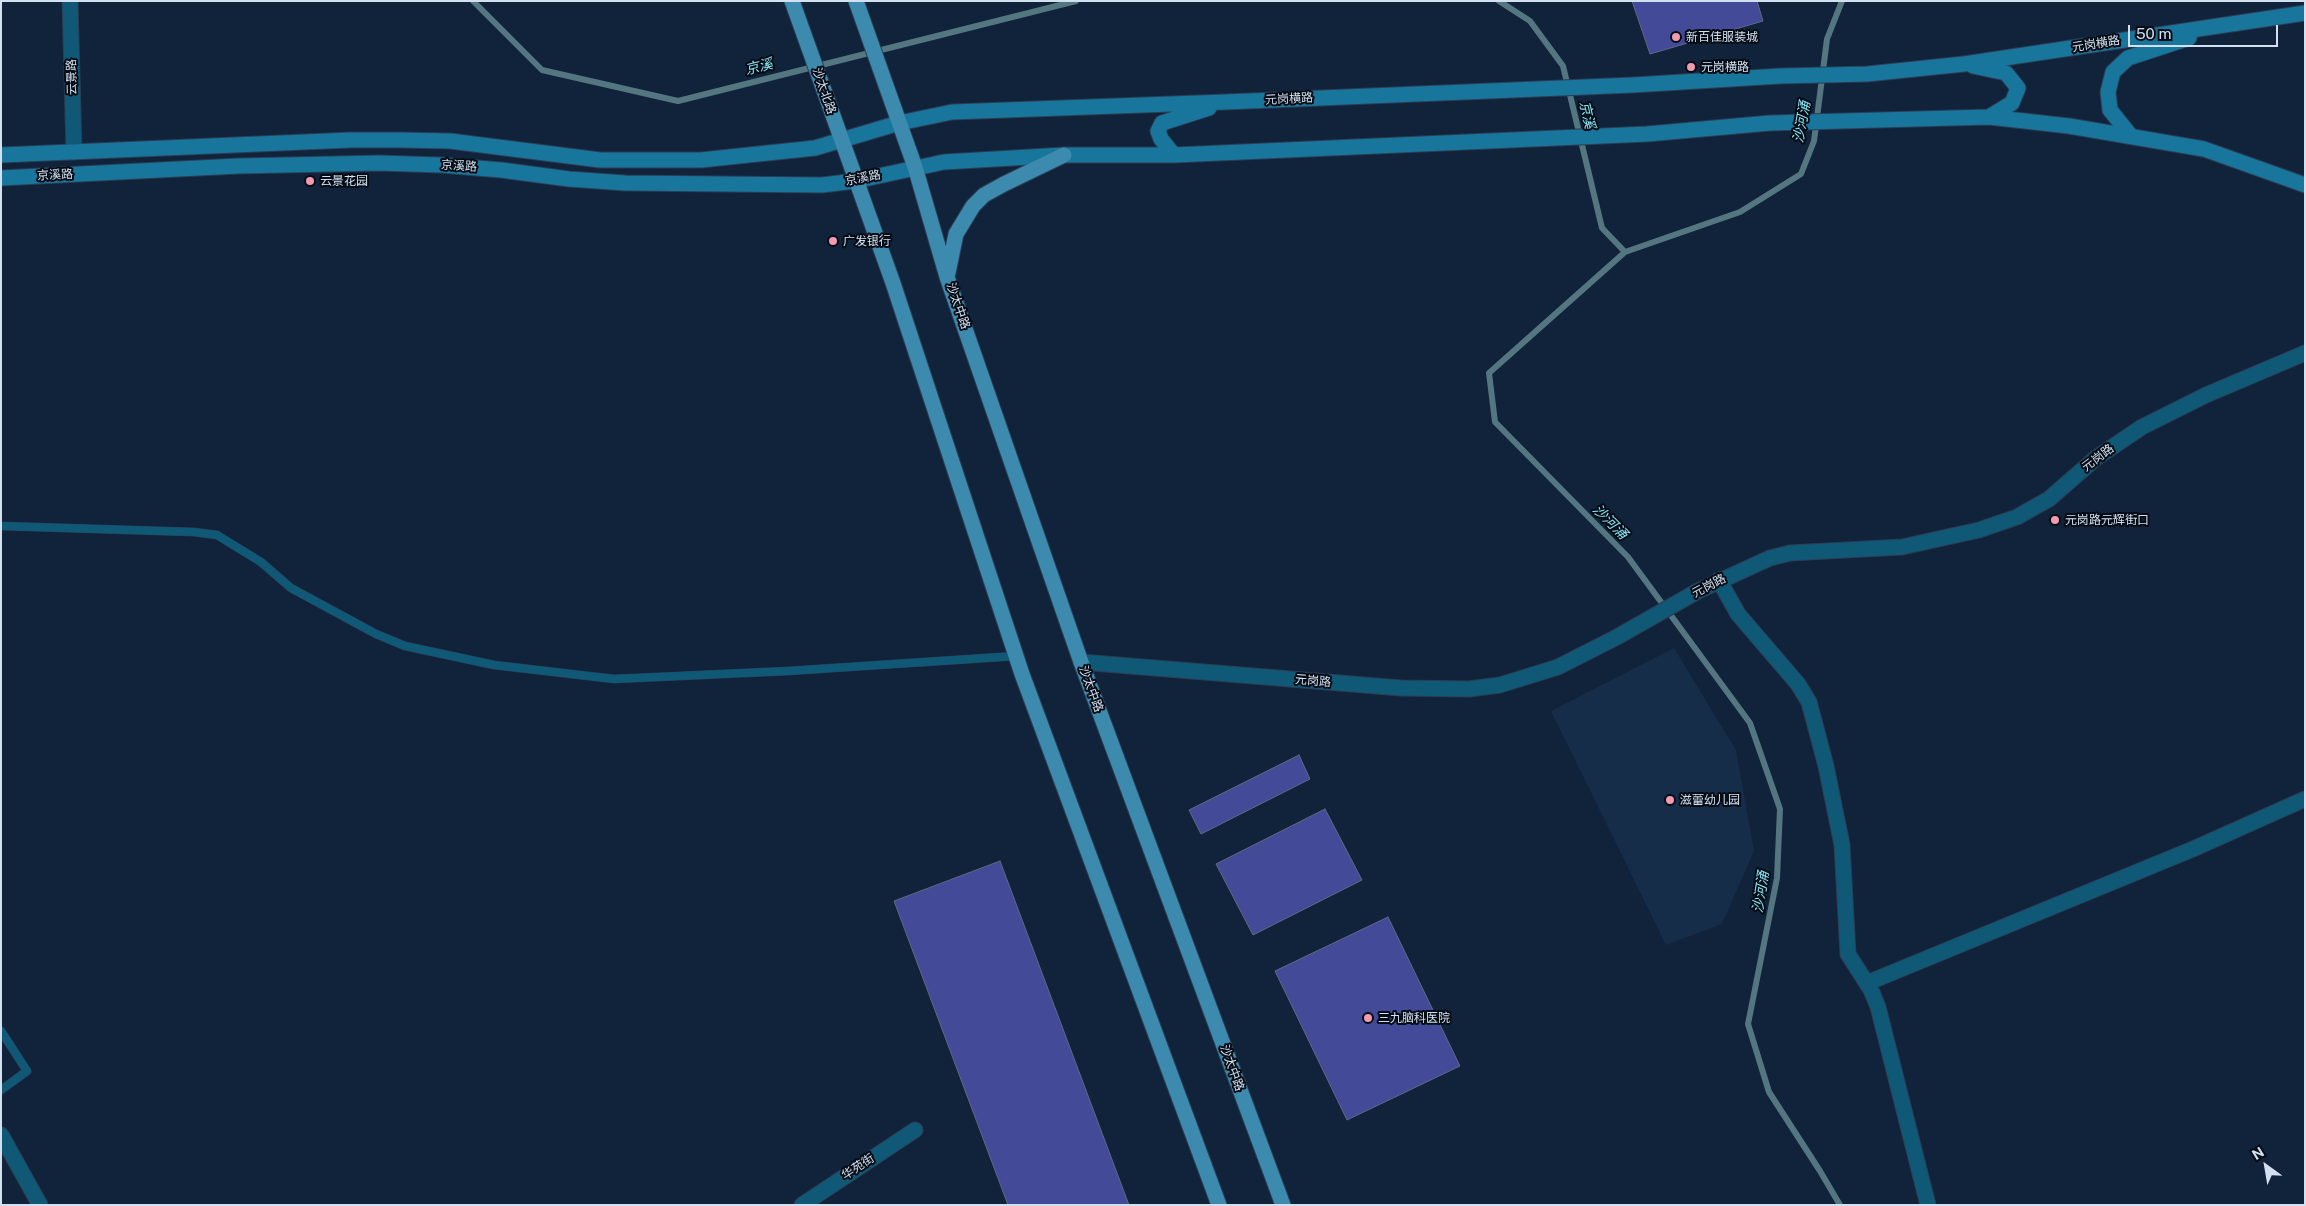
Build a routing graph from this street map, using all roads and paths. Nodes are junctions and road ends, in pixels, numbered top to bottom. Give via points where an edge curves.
1 (70, 1) edge
2 (792, 1) edge
3 (856, 1) edge
4 (2305, 13) edge
5 (2228, 24) junction
6 (1964, 64) junction
7 (1225, 102) junction
8 (1989, 117) junction
9 (899, 123) junction
10 (2131, 136) junction
11 (841, 140) junction
12 (74, 152) junction
13 (1174, 154) junction
14 (1, 155) edge
15 (1064, 155) junction
16 (915, 167) junction
17 (1, 178) edge
18 (855, 181) junction
19 (2305, 185) edge
20 (947, 277) junction
21 (2305, 353) edge
22 (1, 526) edge
23 (1719, 580) junction
24 (1016, 656) junction
25 (1081, 662) junction
26 (2305, 799) edge
27 (1867, 983) junction
28 (1, 1031) edge
29 (1, 1090) edge
30 (915, 1130) dead end
31 (1, 1135) edge
32 (40, 1205) edge
33 (802, 1205) edge
34 (1219, 1205) edge
35 (1283, 1205) edge
36 (1928, 1205) edge

1 - 12 street, 云景路
2 - 11 main road, 沙太北路
3 - 9 main road
4 - 5 main road, 元岗横路
5 - 6 main road, 元岗横路
5 - 10 main road via 2128,58 2112,72 2108,92 2110,110
6 - 7 main road, 元岗横路 via 1867,74
6 - 8 main road via 2006,73 2018,88 2012,103
7 - 9 main road, 元岗横路 via 952,112
7 - 13 main road via 1162,123 1158,131 1161,139
8 - 10 main road
8 - 13 main road via 1770,123 1647,134
9 - 11 main road, 京溪路
9 - 16 main road
10 - 19 main road via 2204,149
11 - 12 main road, 京溪路 via 814,148 759,155 644,161 600,160 450,142 400,140
11 - 18 main road, 沙太北路
12 - 14 main road, 京溪路
13 - 15 main road
15 - 16 main road via 944,162
15 - 20 main road via 984,195 973,206 956,234
16 - 18 main road, 京溪路
16 - 20 main road, 沙太中路
17 - 18 main road, 京溪路 via 238,166 379,163 441,165 625,182 822,185
18 - 24 main road via 893,283
20 - 25 main road, 沙太中路
21 - 23 street, 元岗路 via 2206,395 2142,427 2096,458 2049,499 2017,517 1979,530 1902,547 1790,553
22 - 24 lane via 217,535 261,562 291,588 376,634 405,646 494,664 614,678 788,671
23 - 25 street, 元岗路 via 1558,668 1500,685 1469,689 1401,688
23 - 27 street via 1738,614 1798,684 1808,702 1826,766 1842,845 1848,954
24 - 34 main road
25 - 35 main road, 沙太中路
26 - 27 street via 2193,849
27 - 36 street via 1878,1007
28 - 29 lane via 27,1070
30 - 33 street, 华苑街
31 - 32 street

